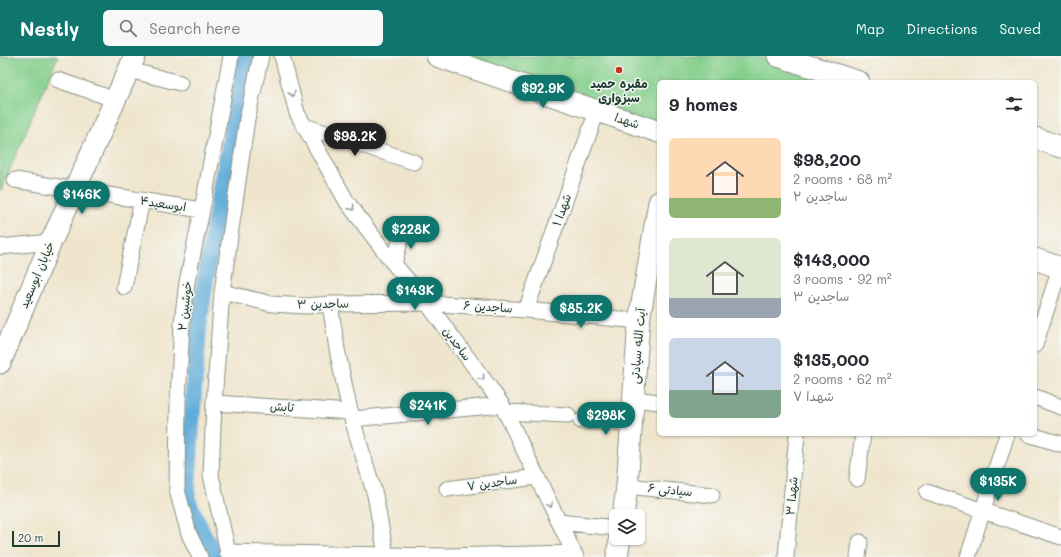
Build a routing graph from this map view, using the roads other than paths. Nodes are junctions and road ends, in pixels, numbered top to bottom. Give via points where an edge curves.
1 (231, 56) edge
2 (260, 56) edge
3 (282, 56) edge
4 (437, 56) edge
5 (778, 56) edge
6 (806, 60) edge
7 (132, 63) edge
8 (58, 80) dead end
9 (854, 80) edge
10 (180, 83) dead end
11 (116, 100) junction
12 (597, 111) junction
13 (304, 126) junction
14 (657, 131) edge
15 (1037, 139) edge
16 (1061, 147) edge
17 (414, 162) dead end
18 (15, 180) dead end
19 (75, 190) junction
20 (142, 200) junction
21 (202, 210) junction
22 (657, 225) edge
23 (403, 230) dead end
24 (51, 242) junction
25 (0, 247) edge
26 (1037, 261) edge
27 (394, 264) junction
28 (1060, 268) edge
29 (652, 284) edge
30 (124, 287) dead end
31 (222, 292) junction
32 (426, 303) junction
33 (330, 304) junction
34 (526, 310) junction
35 (639, 321) junction
36 (1037, 339) edge
37 (0, 362) edge
38 (1037, 398) edge
39 (634, 399) junction
40 (657, 402) edge
41 (214, 403) junction
42 (1061, 407) edge
43 (503, 409) junction
44 (351, 415) junction
45 (632, 424) junction
46 (797, 436) edge
47 (863, 436) edge
48 (1006, 436) edge
49 (1035, 436) edge
50 (1061, 444) edge
51 (536, 477) junction
52 (857, 479) dead end
53 (627, 486) junction
54 (447, 489) dead end
55 (927, 492) dead end
56 (712, 495) dead end
57 (624, 509) edge
58 (983, 511) junction
59 (558, 522) junction
60 (609, 527) edge
61 (1061, 537) edge
62 (860, 542) dead end
63 (619, 545) edge
64 (228, 554) edge
65 (575, 555) edge
66 (386, 556) edge
67 (444, 556) edge
68 (200, 557) edge
69 (617, 557) edge
70 (786, 557) edge
71 (858, 557) edge
72 (968, 557) edge

1 - 21 street, خوشبین ۲
2 - 31 street via 247,119
3 -> 13 street, ساجدین via 297,113
4 - 12 main road, شهدا
5 - 6 main road
6 - 9 main road
7 - 10 street
7 - 11 main road, خیابان ابوسعید
8 - 11 street
11 - 19 main road, خیابان ابوسعید
12 - 14 main road, شهدا
12 - 34 street, شهدا ۱
13 - 17 street
13 -> 27 street, ساجدین via 347,202
15 - 16 main road
18 - 19 street, ابوسعید۴
19 - 20 street, ابوسعید۴
19 - 24 main road, خیابان ابوسعید
20 - 21 street, ابوسعید۴
20 - 30 street
21 - 68 street, خوشبین ۲ via 187,282 182,323 177,490
22 - 29 main road, آیت الله سیادتی
23 - 27 street
24 - 25 street
24 - 37 main road, خیابان ابوسعید
26 - 28 main road
27 - 32 street, ساجدین
28 - 36 street
29 - 35 main road, آیت الله سیادتی
31 - 33 street, ساجدین ۳ via 272,304
31 - 41 street
32 - 33 street, ساجدین ۳
32 - 34 street, ساجدین ۶
32 -> 43 street, ساجدین
33 - 44 street
34 - 35 street, ساجدین ۶
35 - 39 main road, آیت الله سیادتی
38 - 42 street
39 - 40 street
39 - 45 main road, آیت الله سیادتی
41 - 44 street, تابش
41 - 64 street via 211,475
43 - 44 street, تابش
43 - 45 street, تابش
43 - 51 street, ساجدین
44 - 66 street via 375,495
45 - 53 main road, آیت الله سیادتی
46 - 70 street, شهدا ۳
47 - 52 street
48 - 58 street
49 - 50 street
51 - 54 street, ساجدین ۷
51 -> 59 street, ساجدین
53 - 56 street, سیادتی ۶
53 - 57 main road, آیت الله سیادتی
55 - 58 street
58 - 61 street
58 - 72 street
59 - 60 street
59 - 65 street, ساجدین
62 - 71 street
63 - 69 main road
64 - 66 street
65 - 67 street
66 - 67 street

